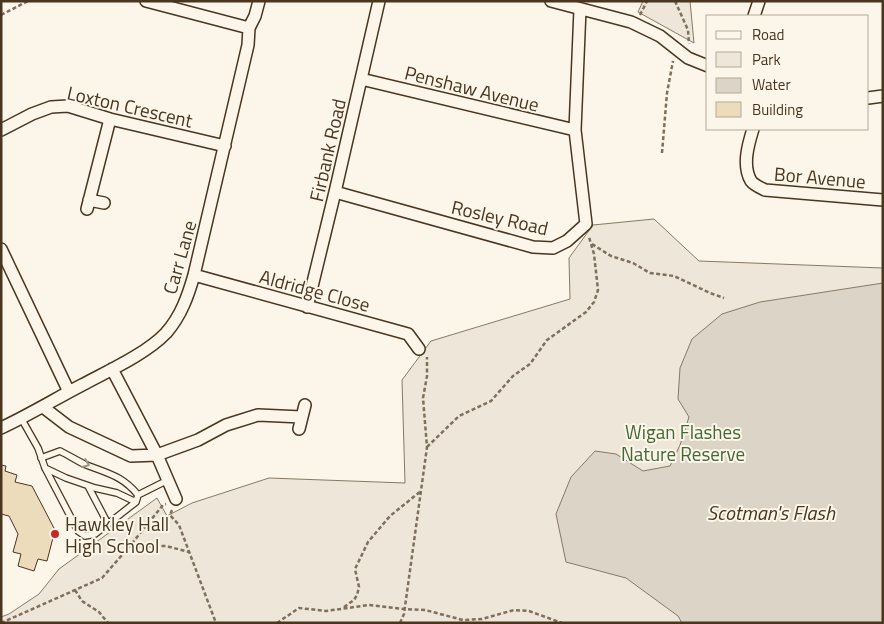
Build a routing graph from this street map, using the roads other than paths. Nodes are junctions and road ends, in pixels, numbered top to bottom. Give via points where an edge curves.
1 (146, 1) edge
2 (258, 1) edge
3 (379, 1) edge
4 (551, 1) edge
5 (759, 1) edge
6 (580, 9) junction
7 (754, 15) edge
8 (249, 28) junction
9 (706, 65) edge
10 (362, 79) junction
11 (883, 96) edge
12 (869, 98) edge
13 (110, 119) junction
14 (1, 130) edge
15 (575, 130) junction
16 (753, 130) edge
17 (225, 146) junction
18 (335, 192) junction
19 (883, 200) edge
20 (104, 203) dead end
21 (1, 249) edge
22 (194, 275) junction
23 (307, 307) junction
24 (419, 349) road end
25 (112, 369) junction
26 (68, 392) junction
27 (305, 405) dead end
28 (43, 407) junction
29 (302, 417) junction
30 (21, 418) junction
31 (1, 428) edge
32 (299, 429) dead end
33 (157, 455) junction
34 (42, 458) junction
35 (45, 468) junction
36 (168, 480) junction
37 (88, 486) junction
38 (138, 495) junction
39 (176, 499) road end
40 (136, 502) junction
41 (108, 524) junction

1 - 8 street
2 - 8 street, Carr Lane
3 - 10 street, Firbank Road
4 - 6 street
5 - 7 street
6 - 9 street via 631,22 660,36 688,58
6 - 15 street
8 - 17 street, Carr Lane
10 - 15 street, Penshaw Avenue
10 - 18 street, Firbank Road
11 - 12 street
13 - 14 street, Loxton Crescent via 68,106 51,107
13 - 17 street, Loxton Crescent
13 - 20 street via 88,205
15 - 18 street, Rosley Road via 586,224 567,241 553,248 533,247
16 - 19 street, Bor Avenue via 747,149 747,170 752,183 765,190
17 - 22 street, Carr Lane
18 - 23 street, Firbank Road
21 - 26 street
22 - 23 street, Aldridge Close
22 - 25 street, Carr Lane via 181,310 167,332 148,348
23 - 24 street, Aldridge Close via 408,334
25 - 26 street, Carr Lane
25 - 33 street
26 - 28 street, Carr Lane
27 - 29 street
28 - 30 street, Carr Lane
28 - 33 street via 69,427 131,456
29 - 32 street
29 - 33 street via 258,415
30 - 31 street, Carr Lane
30 - 34 lane
33 - 36 street
34 - 35 lane
34 -> 38 lane via 60,451 115,475
35 - 37 lane
35 - 41 lane via 78,531 86,536 95,534
36 - 38 lane
36 - 39 street
37 - 40 lane via 117,493
37 - 41 lane
38 - 40 lane
40 - 41 lane

